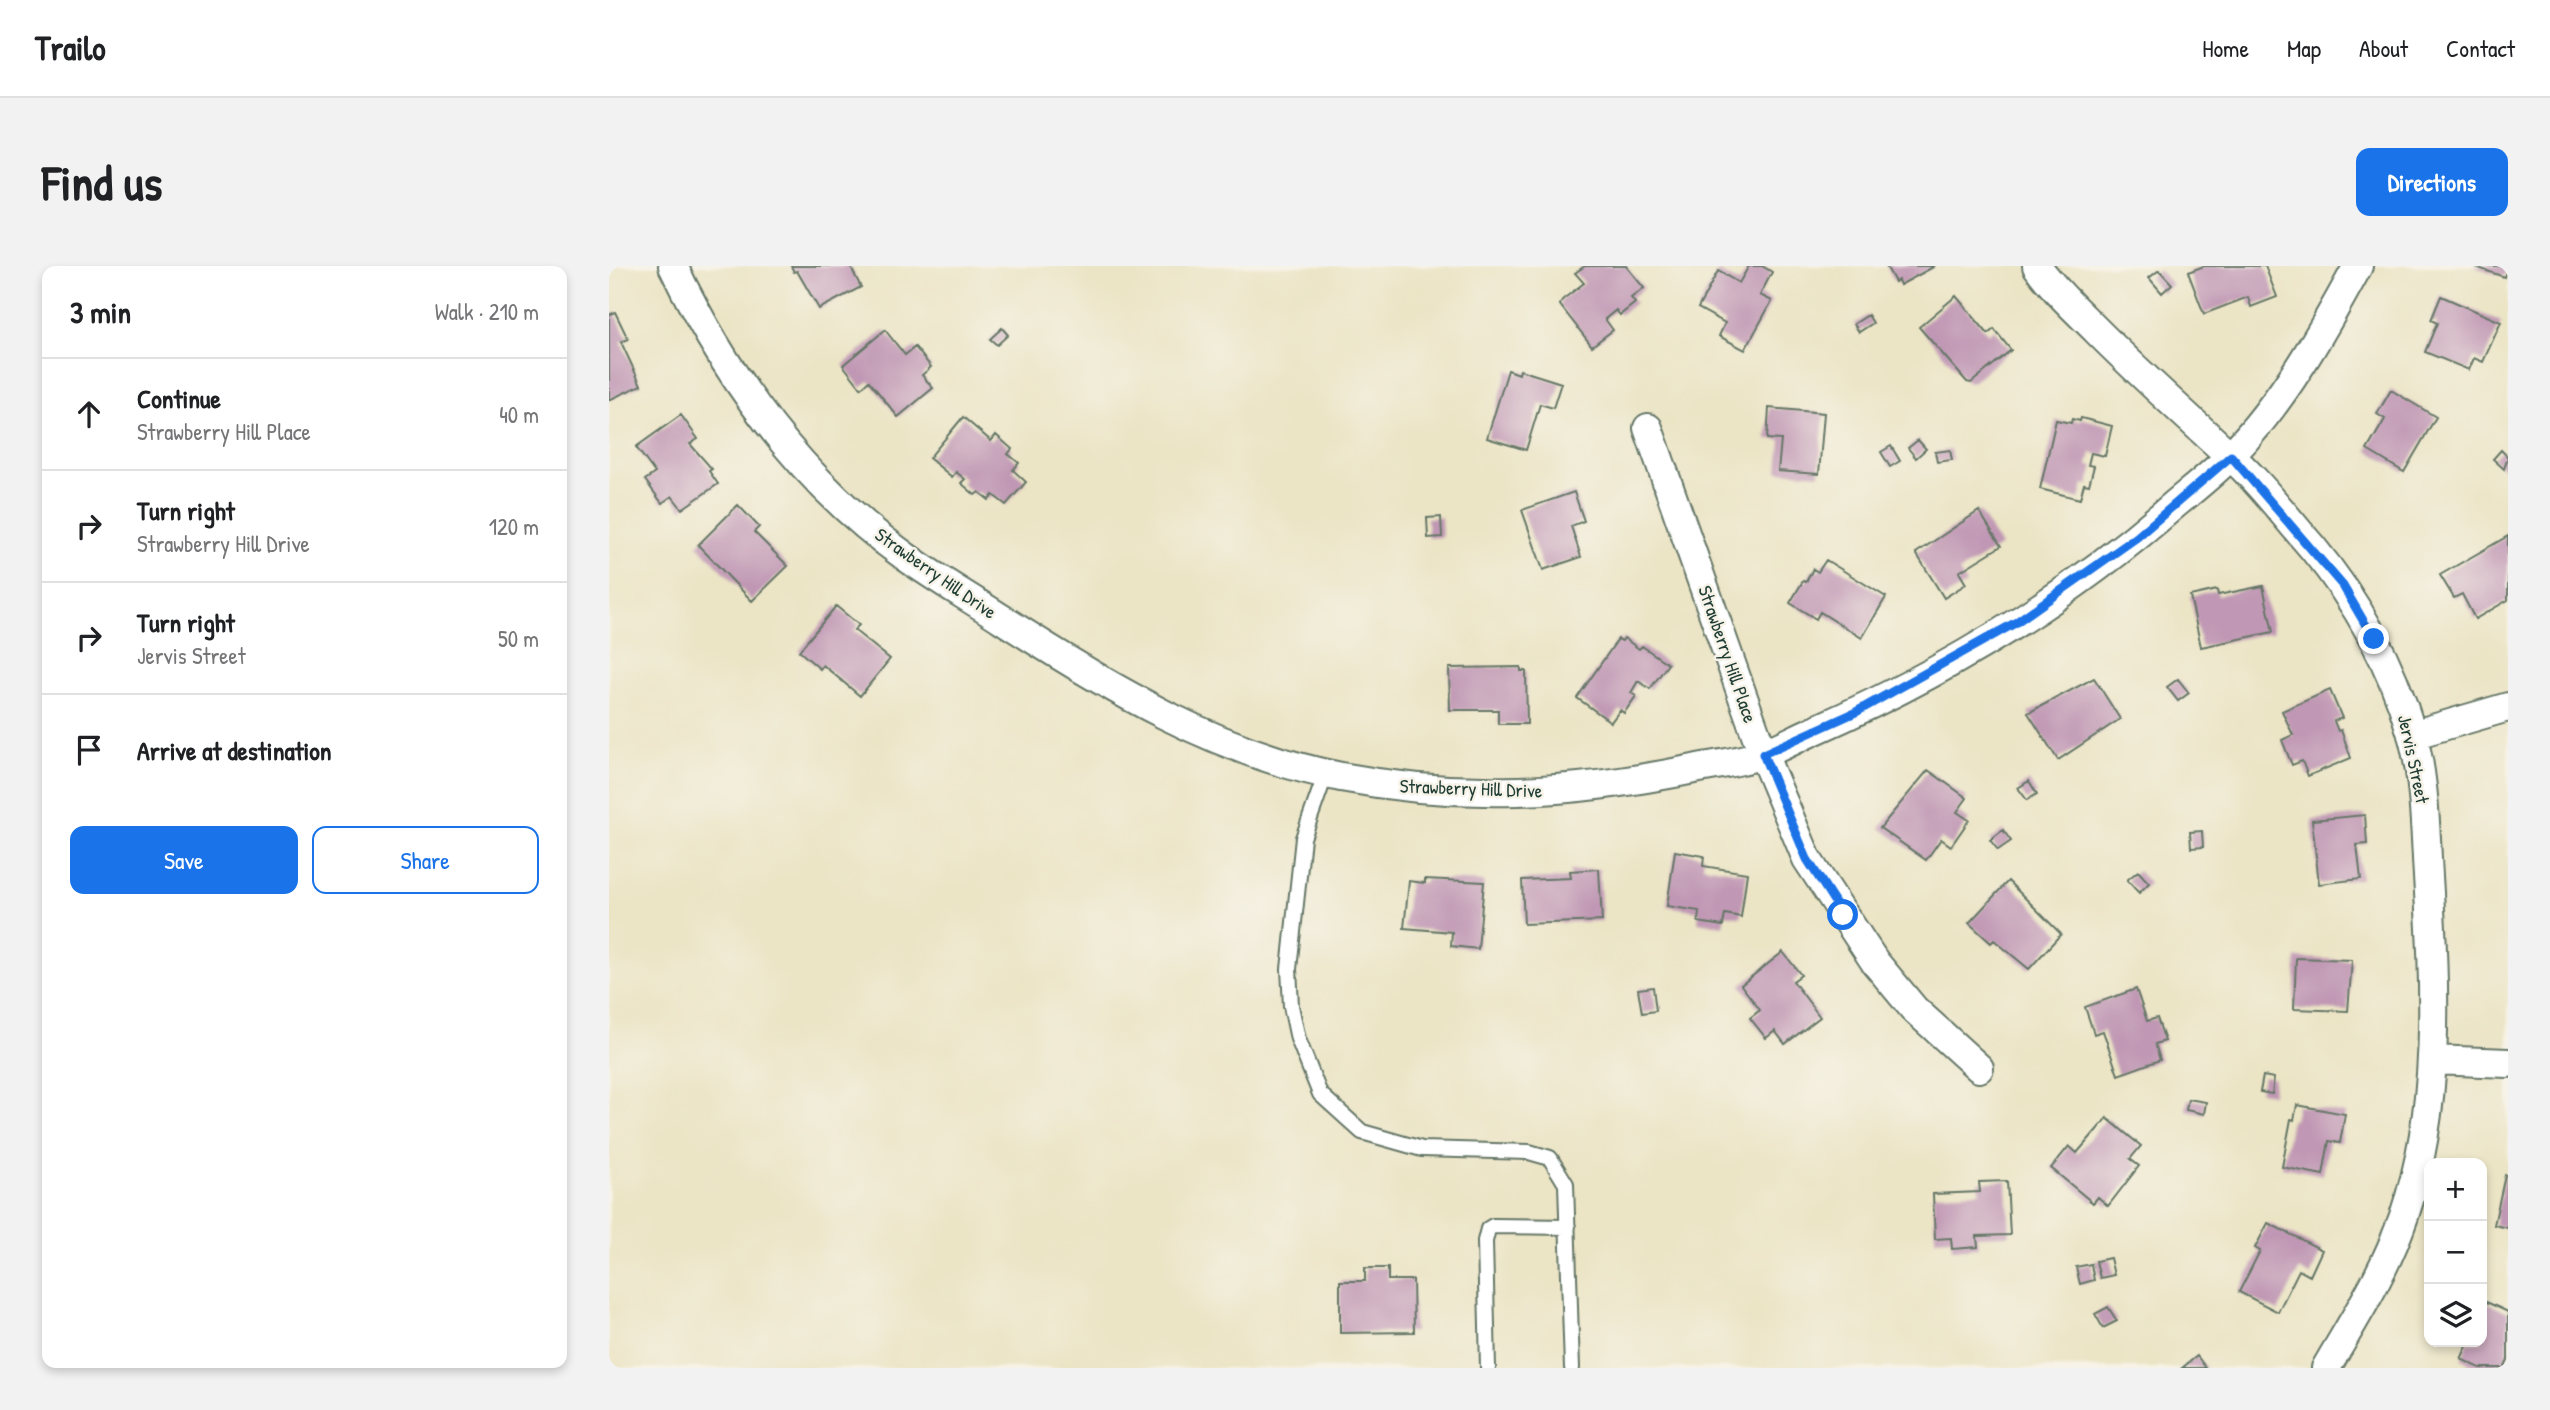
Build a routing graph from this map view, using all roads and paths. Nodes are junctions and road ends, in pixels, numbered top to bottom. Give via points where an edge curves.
1 (673, 266) edge
2 (2037, 266) edge
3 (2358, 266) edge
4 (1648, 428) dead end
5 (2231, 456) junction
6 (2508, 707) edge
7 (2412, 735) junction
8 (1763, 754) junction
9 (1326, 773) junction
10 (2433, 1060) junction
11 (2508, 1063) edge
12 (1979, 1068) dead end
13 (1567, 1227) junction
14 (1488, 1368) edge
15 (1572, 1368) edge
16 (2326, 1368) edge

1 - 9 street, Strawberry Hill Drive via 736,379 787,447 864,523 904,555 1062,658 1154,709 1218,740
2 - 5 street, Jervis Street via 2122,355
3 - 5 street, Strawberry Hill Drive via 2303,362
4 - 8 street, Strawberry Hill Place
5 - 7 street, Jervis Street via 2343,586 2374,639
5 - 8 street, Strawberry Hill Drive via 2137,537 2015,623 1856,712
6 - 7 street
7 - 10 street, Jervis Street via 2425,814
8 - 9 street, Strawberry Hill Drive via 1643,779 1519,793 1400,786
8 - 12 street, Strawberry Hill Place via 1807,859 1875,962 1914,1009
9 - 13 lane via 1303,838 1289,969 1298,1038 1320,1094 1362,1132 1422,1149 1529,1152 1550,1158 1566,1184
10 - 11 street
10 - 16 street, Jervis Street via 2418,1164 2404,1215 2378,1282
13 - 14 lane via 1488,1229
13 - 15 lane

